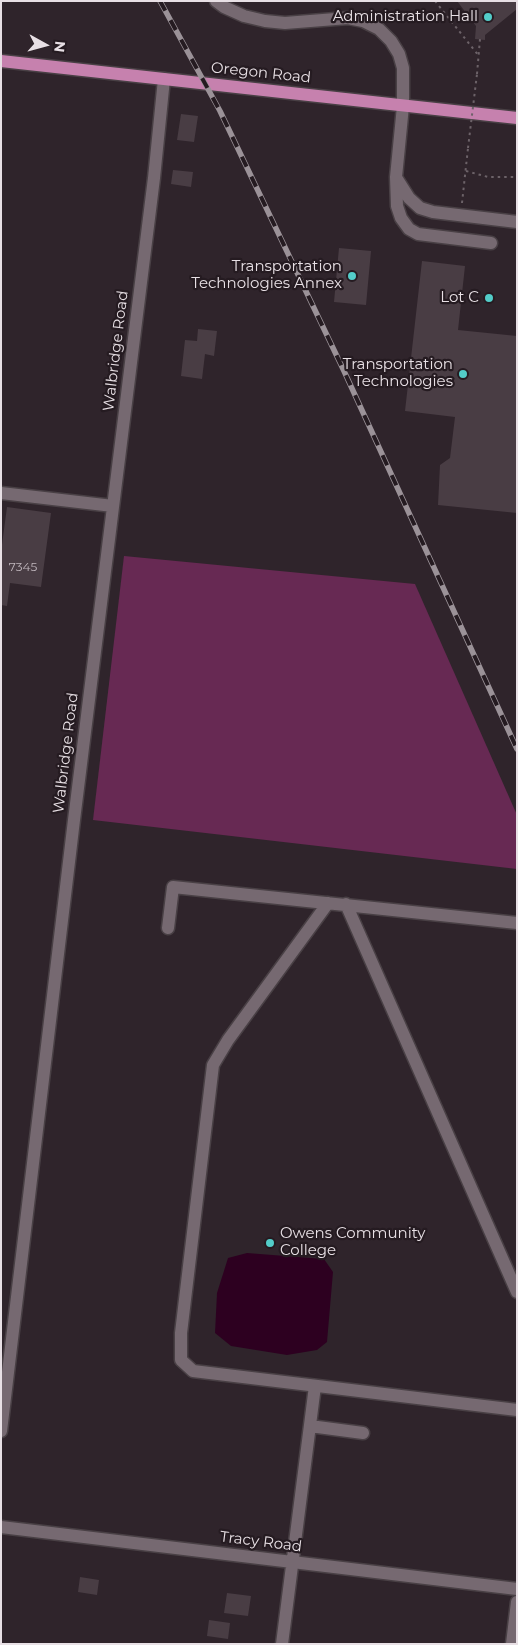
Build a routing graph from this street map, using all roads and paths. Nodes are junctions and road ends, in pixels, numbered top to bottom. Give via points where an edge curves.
1 (216, 1) edge
2 (435, 1) edge
3 (480, 39) dead end
4 (479, 56) junction
5 (1, 62) edge
6 (164, 79) junction
7 (403, 106) junction
8 (517, 118) edge
9 (466, 171) junction
10 (396, 177) junction
11 (517, 177) edge
12 (461, 216) junction
13 (517, 222) edge
14 (492, 243) dead end
15 (1, 492) edge
16 (113, 506) junction
17 (328, 902) junction
18 (346, 904) junction
19 (517, 923) edge
20 (168, 928) dead end
21 (517, 1292) edge
22 (315, 1386) junction
23 (517, 1410) edge
24 (310, 1426) junction
25 (1, 1431) edge
26 (363, 1434) dead end
27 (1, 1527) edge
28 (292, 1562) junction
29 (517, 1589) edge
30 (517, 1602) edge
31 (282, 1644) edge
32 (512, 1644) edge

1 - 7 street via 244,16 265,21 363,20 379,29 399,54 403,68
2 - 4 path
3 - 4 path
4 - 9 path, bridge
5 - 6 main road, Oregon Road
6 - 7 main road, Oregon Road
6 - 16 street, Walbridge Road
7 - 8 main road, Oregon Road
7 - 10 street
9 - 11 path via 488,177
9 - 12 path
10 - 12 street via 409,198 420,208
10 - 14 street via 397,206 409,229 418,234
12 - 13 street
15 - 16 street
16 - 25 street, Walbridge Road
17 - 18 street
17 - 20 street via 173,887
17 - 22 street via 228,1040 214,1066 181,1360 193,1371
18 - 19 street
18 - 21 street
22 - 23 street
22 - 24 street
24 - 26 street
24 - 28 street
27 - 28 street, Tracy Road
28 - 29 street, Tracy Road
28 - 31 street
30 - 32 street

